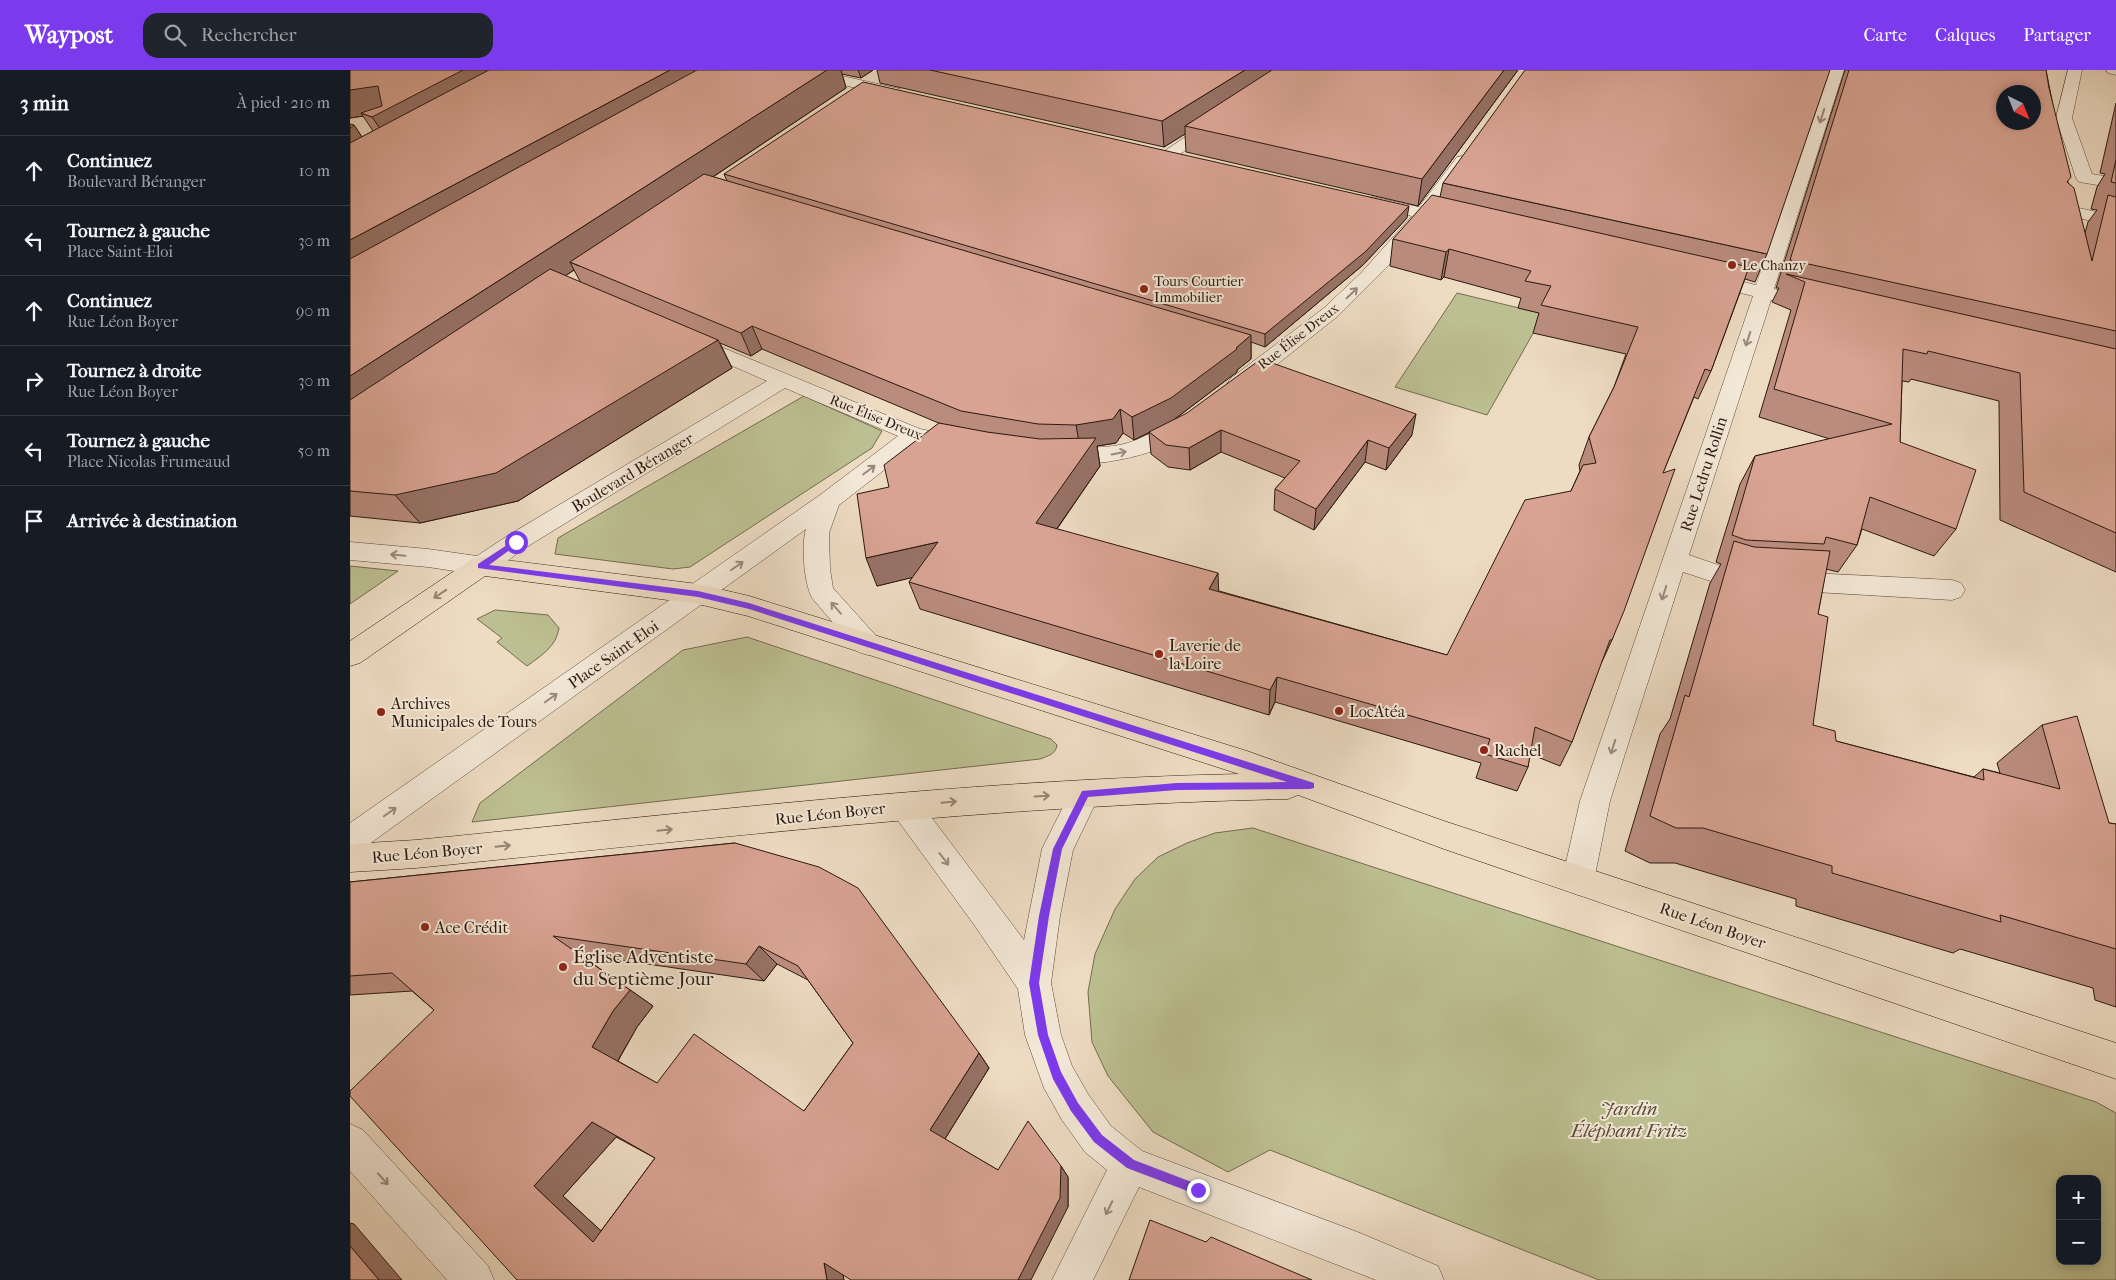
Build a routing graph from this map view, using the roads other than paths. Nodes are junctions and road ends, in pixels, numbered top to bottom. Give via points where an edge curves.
1 (796, 70) edge
2 (886, 70) edge
3 (1837, 70) edge
4 (2075, 70) edge
5 (862, 85) junction
6 (913, 96) edge
7 (842, 99) edge
8 (1232, 113) edge
9 (1476, 143) edge
10 (1149, 150) edge
11 (1168, 154) junction
12 (1187, 158) edge
13 (2116, 184) edge
14 (1356, 198) edge
15 (2060, 209) edge
16 (1425, 214) junction
17 (2116, 221) edge
18 (1468, 224) edge
19 (1686, 275) edge
20 (1763, 293) junction
21 (1828, 307) edge
22 (677, 334) edge
23 (785, 379) junction
24 (1226, 394) edge
25 (1197, 416) edge
26 (916, 435) junction
27 (976, 447) edge
28 (1042, 457) edge
29 (828, 501) junction
30 (350, 551) edge
31 (1675, 560) junction
32 (481, 566) junction
33 (1952, 590) dead end
34 (698, 594) junction
35 (868, 644) junction
36 (350, 655) edge
37 (1310, 786) junction
38 (1085, 794) junction
39 (905, 806) junction
40 (350, 840) edge
41 (350, 858) edge
42 (1578, 880) junction
43 (1034, 983) junction
44 (2116, 1061) edge
45 (350, 1143) edge
46 (1130, 1164) junction
47 (474, 1280) edge
48 (1072, 1280) edge
49 (1424, 1280) edge

1 - 5 street
2 - 5 street
3 -> 20 street, Rue Ledru Rollin
4 - 13 street via 2064,118 2085,178
5 - 6 street
5 - 7 street
8 - 11 street
9 - 16 street, Rue Élise Dreux
10 - 11 street
11 - 12 street
14 - 16 street
15 - 17 street
16 - 18 street
24 -> 16 street, Rue Élise Dreux via 1265,354 1330,314
19 - 20 street
20 - 21 street
20 -> 31 street, Rue Ledru Rollin
22 - 23 street, Rue Élise Dreux
23 - 26 street, Rue Élise Dreux
23 - 32 street, Boulevard Béranger
28 -> 25 street via 1080,458 1122,453 1162,438
26 - 27 street, Rue Élise Dreux
29 -> 26 street
34 -> 29 street
35 -> 29 street via 821,591 817,533
32 -> 30 street
31 - 33 street via 1729,578
31 -> 42 street, Rue Ledru Rollin via 1592,809
32 - 34 main road
32 -> 36 main road
34 - 35 main road, Rue Léon Boyer via 749,606
40 -> 34 street, Place Saint-Eloi
35 - 37 main road, Rue Léon Boyer
37 - 38 main road, Rue Léon Boyer via 1177,787
37 - 42 main road, Rue Léon Boyer
39 -> 38 main road, Rue Léon Boyer
38 - 43 street via 1058,849
41 -> 39 main road, Rue Léon Boyer via 426,854
39 -> 43 street
42 - 44 main road, Rue Léon Boyer
43 - 46 street via 1043,1035 1056,1075 1098,1138
45 -> 47 street
46 -> 48 street
46 - 49 street

